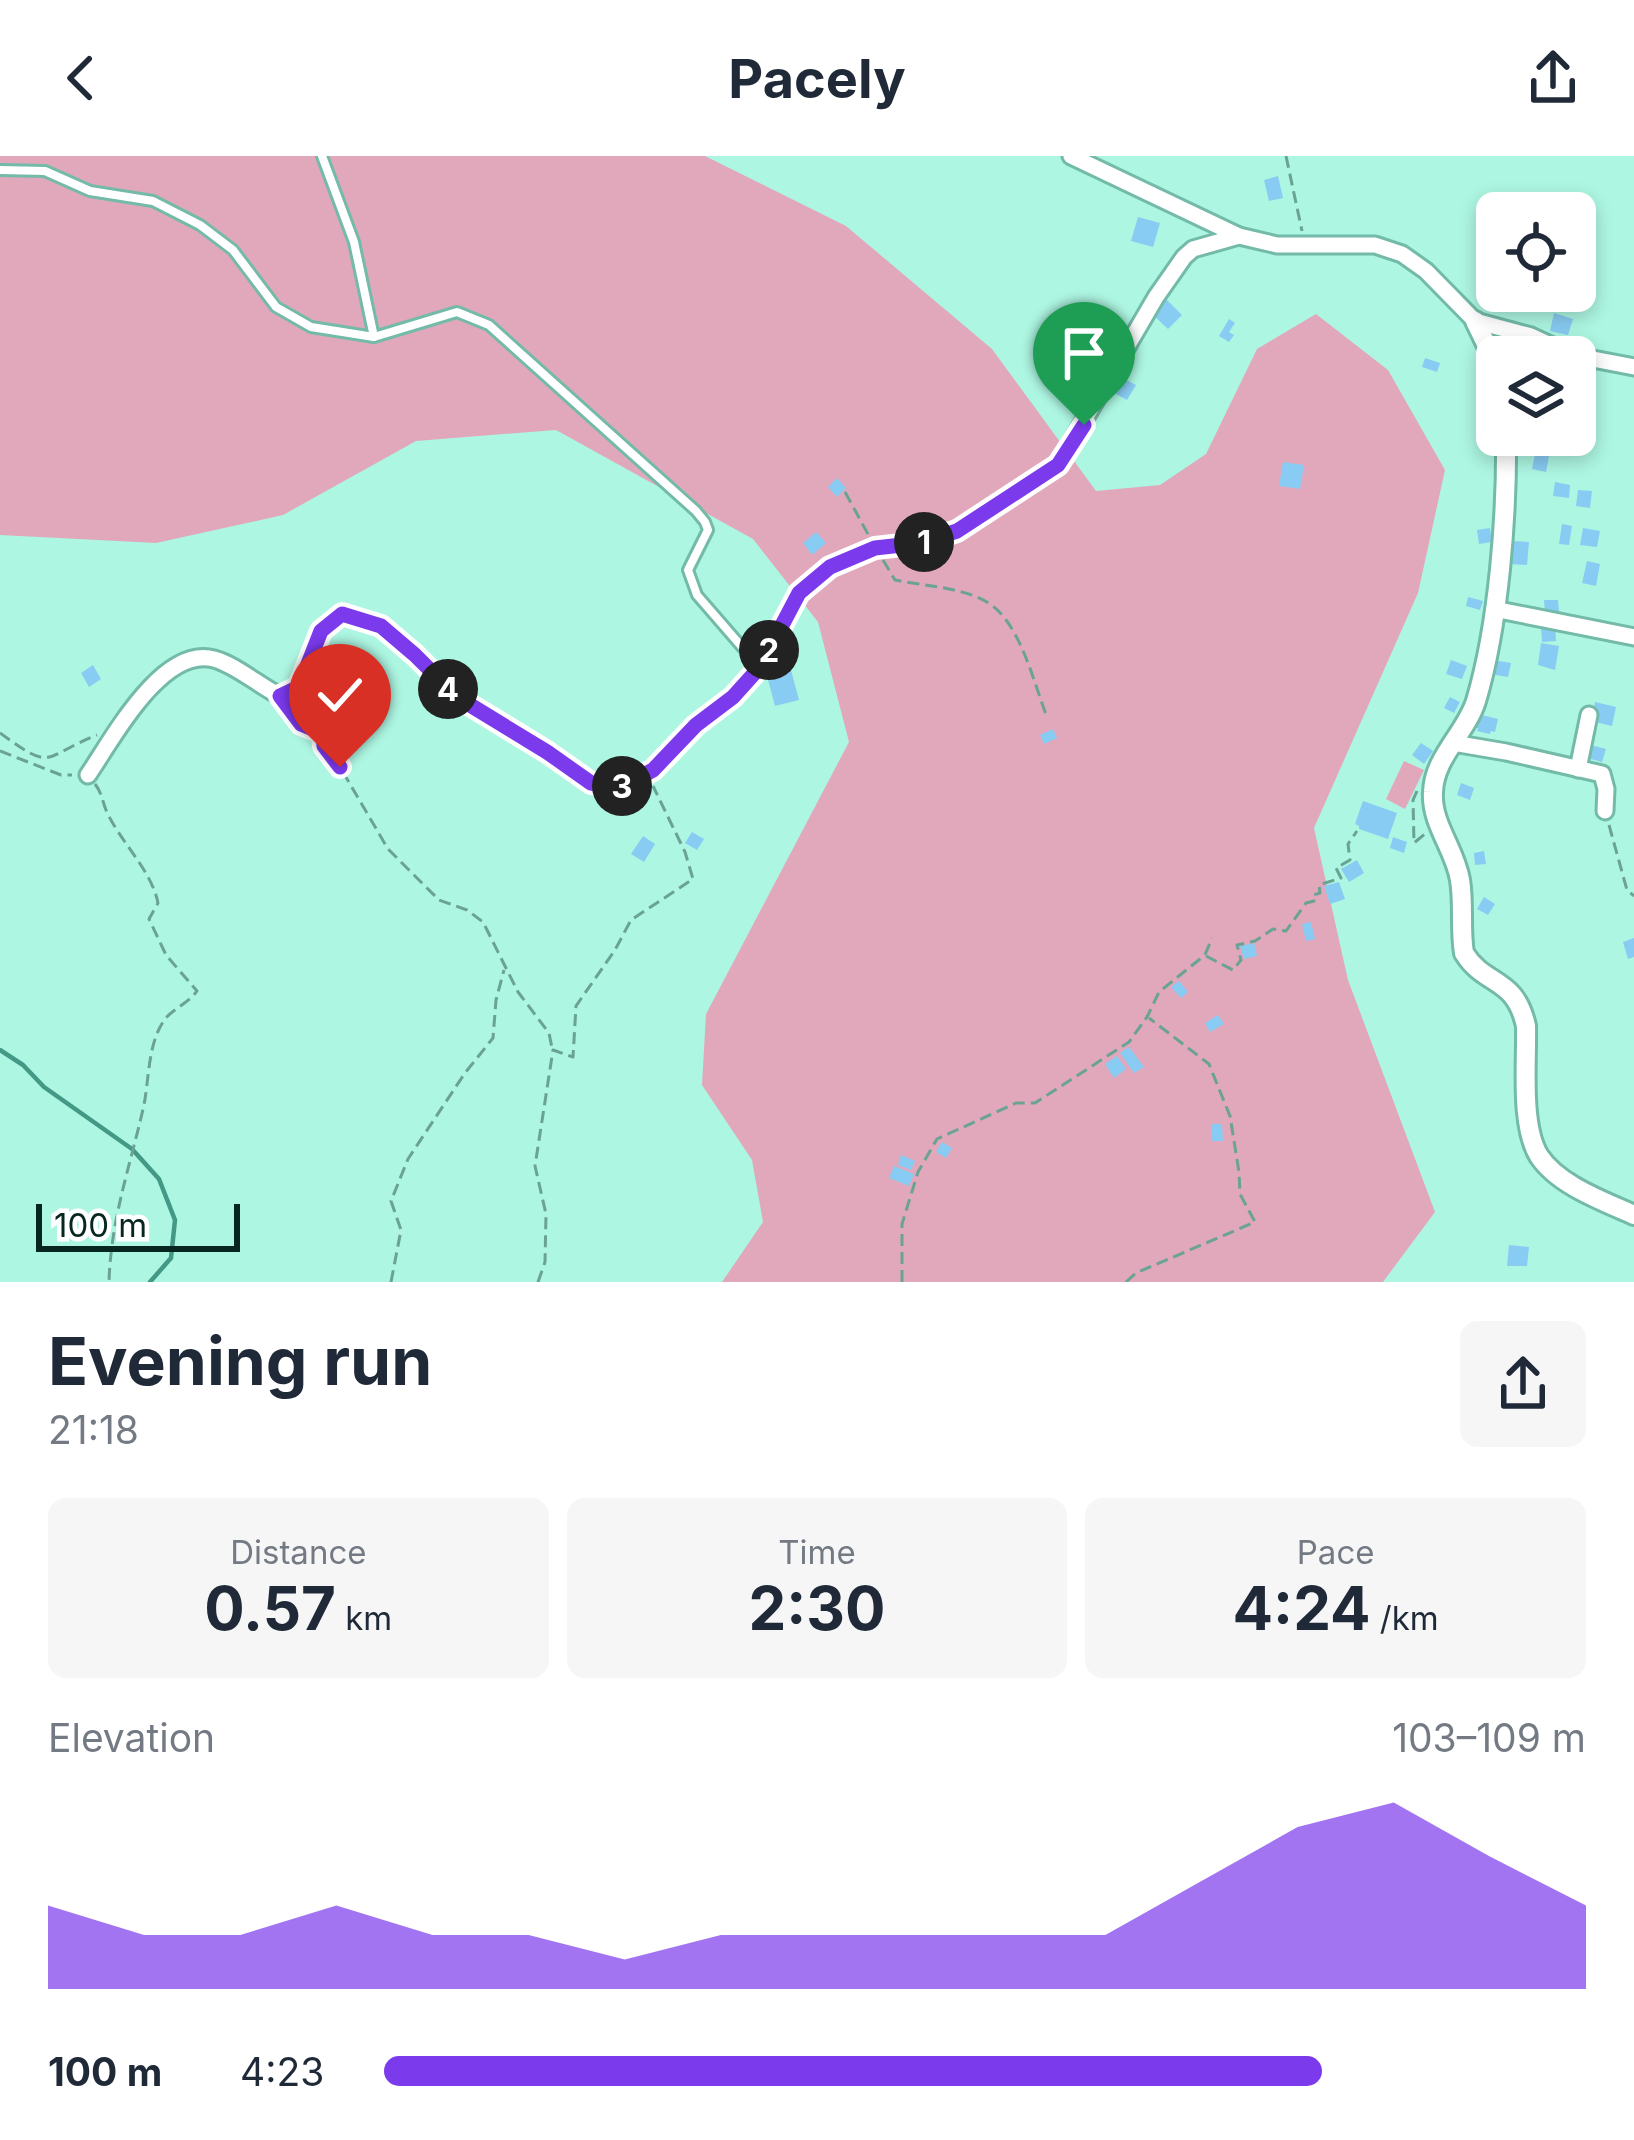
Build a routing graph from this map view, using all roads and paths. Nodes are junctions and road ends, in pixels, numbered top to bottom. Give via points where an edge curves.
1 (322, 156) edge
2 (1071, 156) edge
3 (1286, 156) edge
4 (0, 170) edge
5 (1238, 236) junction
6 (1305, 244) junction
7 (1474, 321) junction
8 (1482, 336) edge
9 (374, 337) junction
10 (1634, 367) edge
11 (1506, 456) edge
12 (845, 492) dead end
13 (875, 548) junction
14 (1494, 609) junction
15 (1634, 637) edge
16 (769, 649) junction
17 (280, 696) junction
18 (1589, 715) dead end
19 (1047, 717) dead end
20 (121, 726) junction
21 (0, 733) edge
22 (1453, 743) junction
23 (0, 751) edge
24 (1578, 769) junction
25 (653, 770) junction
26 (88, 775) junction
27 (1605, 812) joint
28 (1357, 831) dead end
29 (1634, 896) edge
30 (1212, 938) dead end
31 (1204, 955) junction
32 (504, 968) junction
33 (1148, 1017) junction
34 (553, 1050) junction
35 (1634, 1215) edge
36 (109, 1282) edge
37 (391, 1282) edge
38 (538, 1282) edge
39 (902, 1282) edge
40 (1126, 1282) edge

1 - 9 lane via 354,242
2 - 5 street
3 - 6 path
4 - 9 lane via 45,171 90,191 153,201 233,250 276,307 311,327
5 - 6 street
5 - 13 street via 1184,256 1058,465 957,531
6 - 7 street via 1375,245 1402,254
7 - 8 street
7 - 10 street
9 - 16 lane via 457,312 489,325 706,522 688,570 697,595 742,647
11 - 14 street
12 - 13 path
13 - 16 street via 830,567 799,593
13 - 19 path via 895,580 989,603 1025,656
14 - 15 street
14 - 22 street via 1475,702
16 - 25 street via 733,697
17 - 20 street via 209,657 185,660 155,682
17 - 25 street via 299,687 321,631 342,614 381,626 457,697 591,783 619,788
17 - 32 path via 301,724 323,733 388,849 440,900 483,922
18 - 24 street
20 - 21 path via 47,760
20 - 26 street
22 - 24 street
22 - 35 street via 1434,779 1434,809 1460,876 1464,953 1522,1010 1533,1142 1563,1179
23 - 26 path via 61,775
24 - 27 street via 1602,774
25 - 34 path via 653,788 693,879 631,920 576,1006 573,1057
26 - 36 path via 155,888 149,920 166,956 196,991 159,1029 110,1240
27 - 29 path
28 - 31 path via 1350,860 1336,868 1341,878 1319,885 1286,931 1237,945 1241,960 1233,970
30 - 31 path
31 - 33 path via 1159,992
32 - 34 path
32 - 37 path via 493,1038 408,1159 391,1201 401,1230
33 - 39 path via 1129,1042 1035,1102 937,1139 902,1225
33 - 40 path via 1209,1064 1230,1116 1240,1194 1255,1222
34 - 38 path via 536,1166 546,1214

